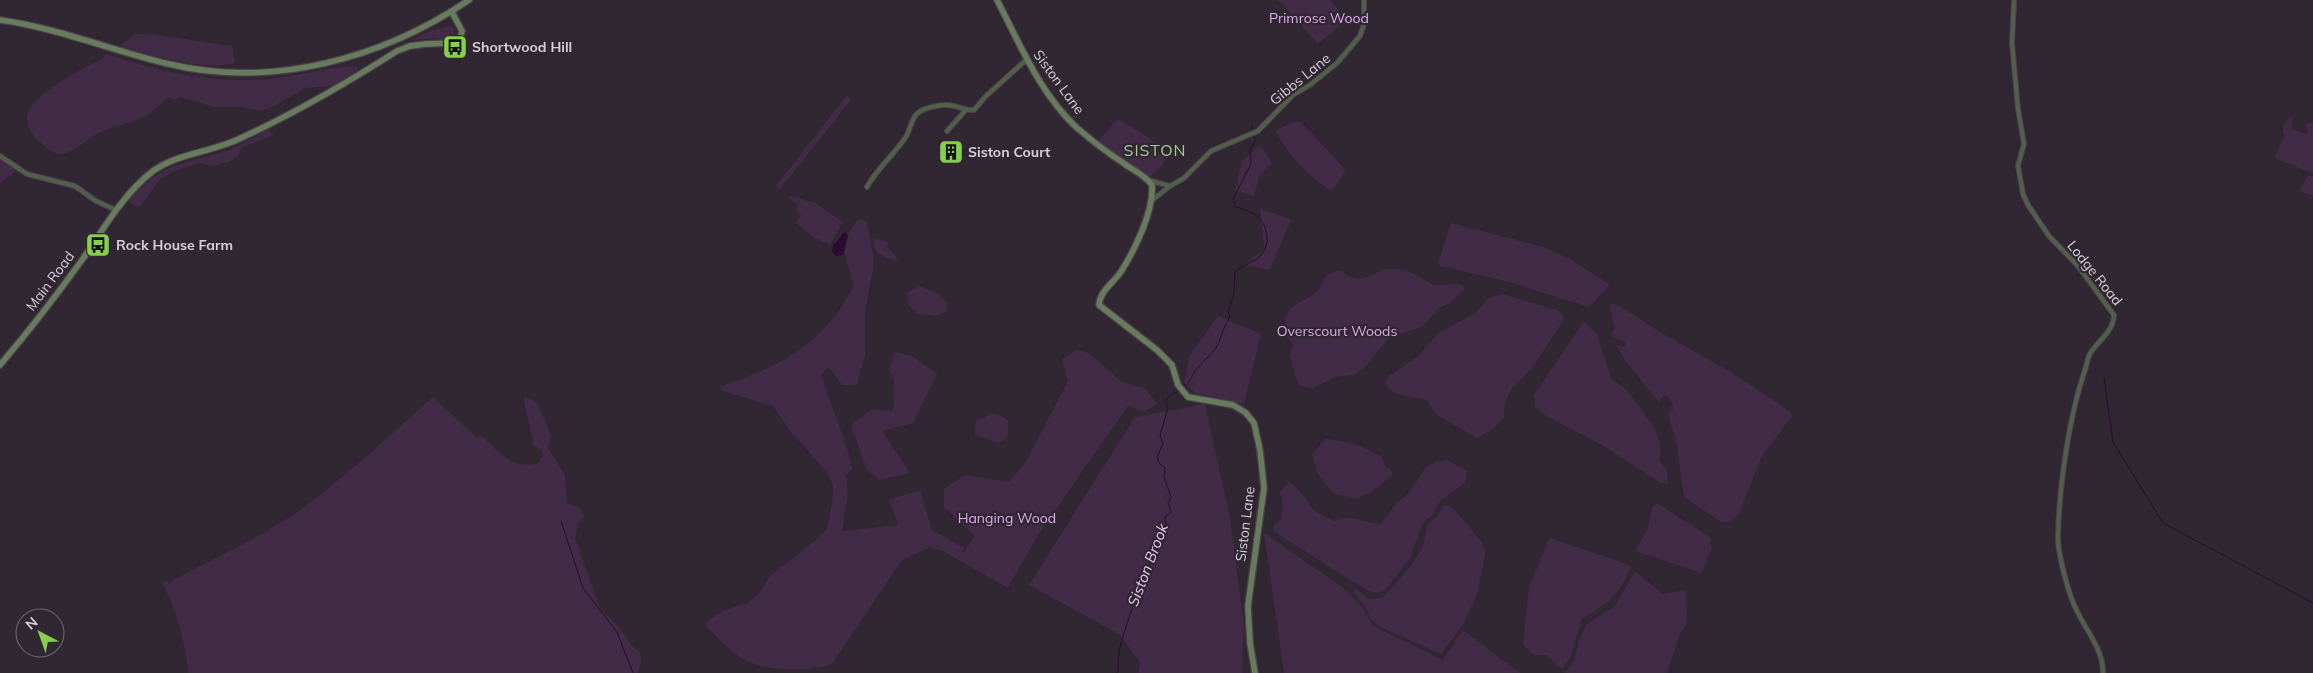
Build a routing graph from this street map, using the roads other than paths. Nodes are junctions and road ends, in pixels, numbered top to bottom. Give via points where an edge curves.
1 (469, 0) edge
2 (997, 0) edge
3 (1364, 0) edge
4 (2014, 0) edge
5 (452, 12) junction
6 (0, 20) edge
7 (1026, 60) junction
8 (965, 110) junction
9 (947, 131) dead end
10 (0, 156) edge
11 (1148, 180) junction
12 (1170, 186) junction
13 (867, 187) dead end
14 (1151, 201) junction
15 (116, 210) junction
16 (0, 365) edge
17 (1255, 673) edge
18 (2103, 673) edge

1 - 5 main road
2 - 7 main road, Siston Lane
3 - 12 street, Gibbs Lane via 1364,24 1360,36 1337,63 1293,96 1258,131 1210,151 1184,178
4 - 18 street, Lodge Road via 2012,43 2024,144 2018,166 2023,194 2049,236 2078,266 2114,315 2114,324 2090,353 2080,382 2060,492 2058,541 2071,597 2096,642
5 - 6 main road via 389,45 348,58 302,68 260,72 170,65
5 - 15 main road via 462,31 462,36 454,44 426,44 397,51 316,100 240,139 167,162 135,187
7 - 8 street via 974,110
7 - 11 main road, Siston Lane via 1076,127
8 - 9 street
8 - 13 street via 944,105 918,112 907,134
10 - 15 street via 26,174 75,186
11 - 12 street
11 - 14 main road, Siston Lane via 1152,186
12 - 14 street, Gibbs Lane
14 - 17 main road, Siston Lane via 1130,257 1104,290 1099,305 1157,350 1172,366 1182,390 1194,399 1212,400 1241,409 1250,417 1257,434 1264,488 1248,606
15 - 16 main road, Main Road via 65,283

